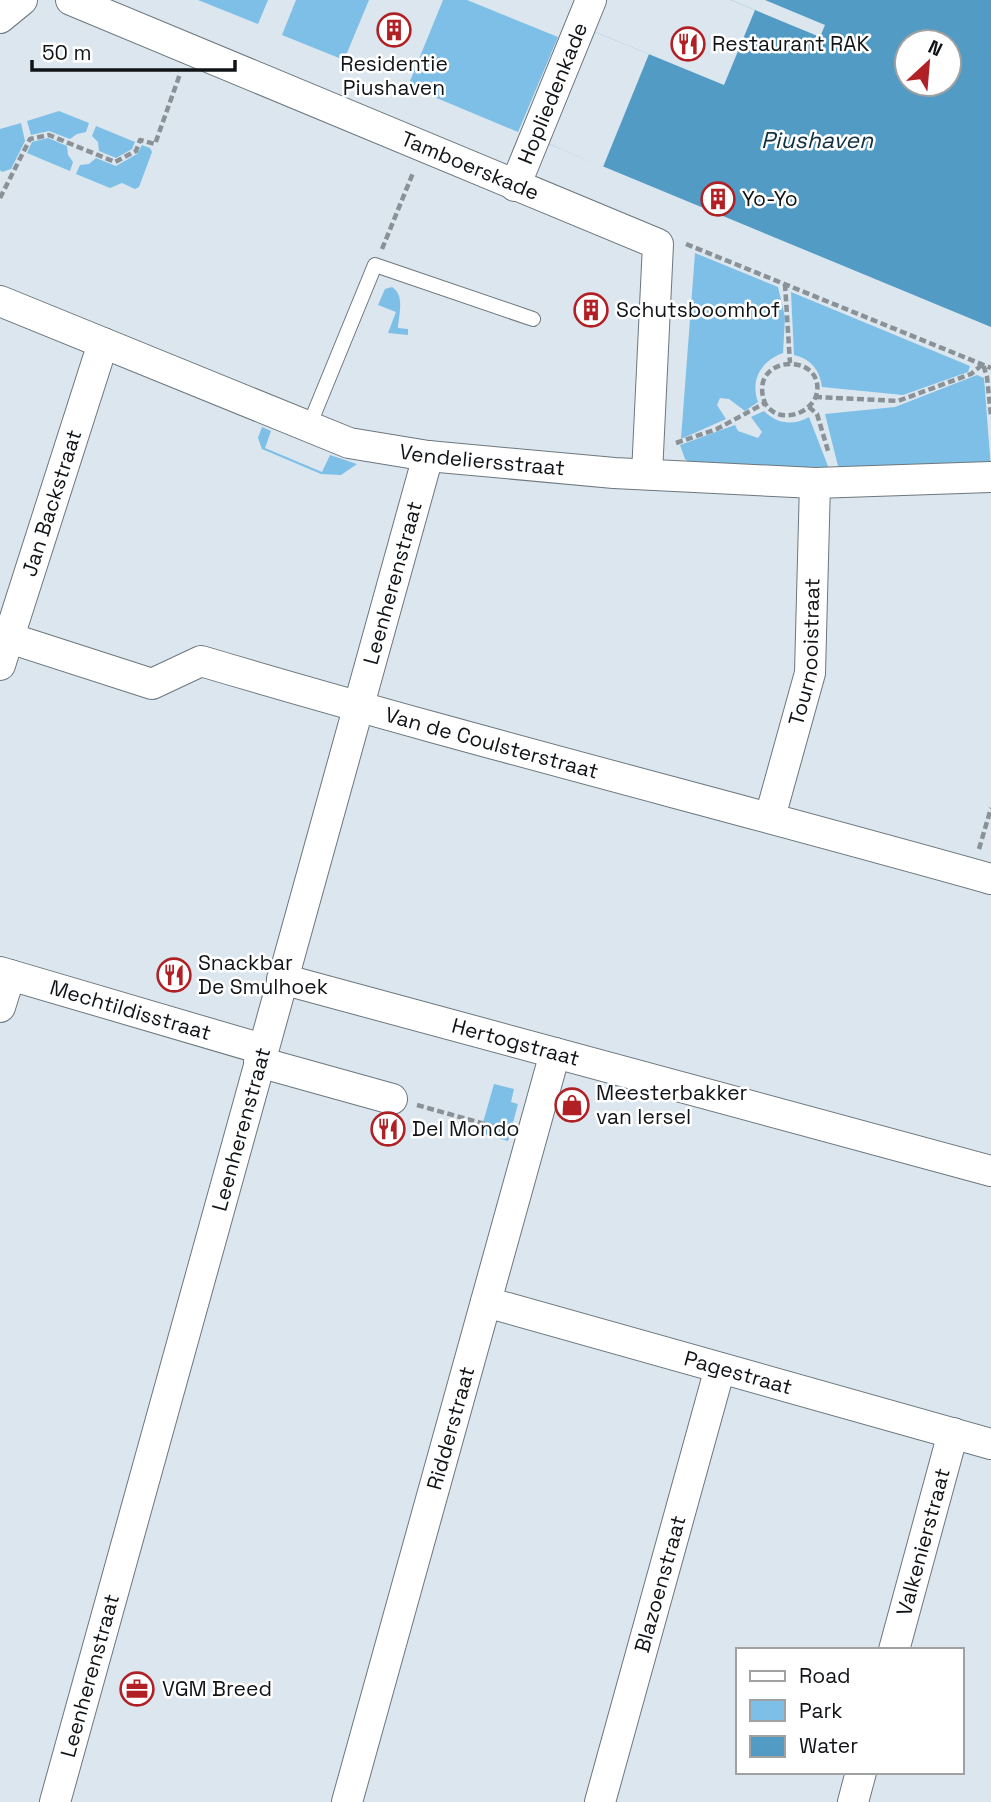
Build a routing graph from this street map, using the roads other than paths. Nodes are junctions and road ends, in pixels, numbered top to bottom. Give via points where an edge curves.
1 (22, 0) edge
2 (71, 0) edge
3 (591, 0) edge
4 (0, 18) edge
5 (515, 186) junction
6 (0, 301) edge
7 (533, 319) dead end
8 (103, 343) junction
9 (309, 426) junction
10 (428, 456) junction
11 (647, 462) junction
12 (991, 477) edge
13 (826, 482) junction
14 (3, 646) edge
15 (357, 707) junction
16 (770, 817) junction
17 (981, 876) edge
18 (5, 974) edge
19 (282, 979) junction
20 (0, 1007) edge
21 (555, 1053) junction
22 (260, 1056) junction
23 (393, 1099) road end
24 (991, 1171) edge
25 (486, 1302) junction
26 (720, 1368) junction
27 (953, 1433) junction
28 (991, 1444) edge
29 (895, 1648) edge
30 (860, 1774) edge
31 (55, 1802) edge
32 (347, 1802) edge
33 (600, 1802) edge
34 (853, 1802) edge

1 - 4 street
2 - 5 street, Tamboerskade
3 - 5 street, Hopliedenkade
5 - 11 street, Tamboerskade via 658,244
6 - 8 street, Vendeliersstraat
7 - 9 lane via 375,265
8 - 9 street, Vendeliersstraat
8 - 14 street, Jan Backstraat
9 - 10 street, Vendeliersstraat via 349,443
10 - 11 street, Vendeliersstraat
10 - 15 street, Leenherenstraat
11 - 13 street, Vendeliersstraat
12 - 13 street, Vendeliersstraat
13 - 16 street, Tournooistraat via 810,673
14 - 15 street, Van de Coulsterstraat via 152,684 201,661
15 - 16 street, Van de Coulsterstraat
15 - 19 street, Leenherenstraat
16 - 17 street, Van de Coulsterstraat
18 - 20 street
18 - 22 street, Mechtildisstraat
19 - 21 street, Hertogstraat
19 - 22 street, Leenherenstraat
21 - 24 street, Hertogstraat
21 - 25 street, Ridderstraat
22 - 23 street
22 - 31 street, Leenherenstraat
25 - 26 street, Pagestraat
25 - 32 street, Ridderstraat
26 - 27 street, Pagestraat
26 - 33 street, Blazoenstraat
27 - 28 street, Pagestraat
27 - 29 street, Valkenierstraat
30 - 34 street

